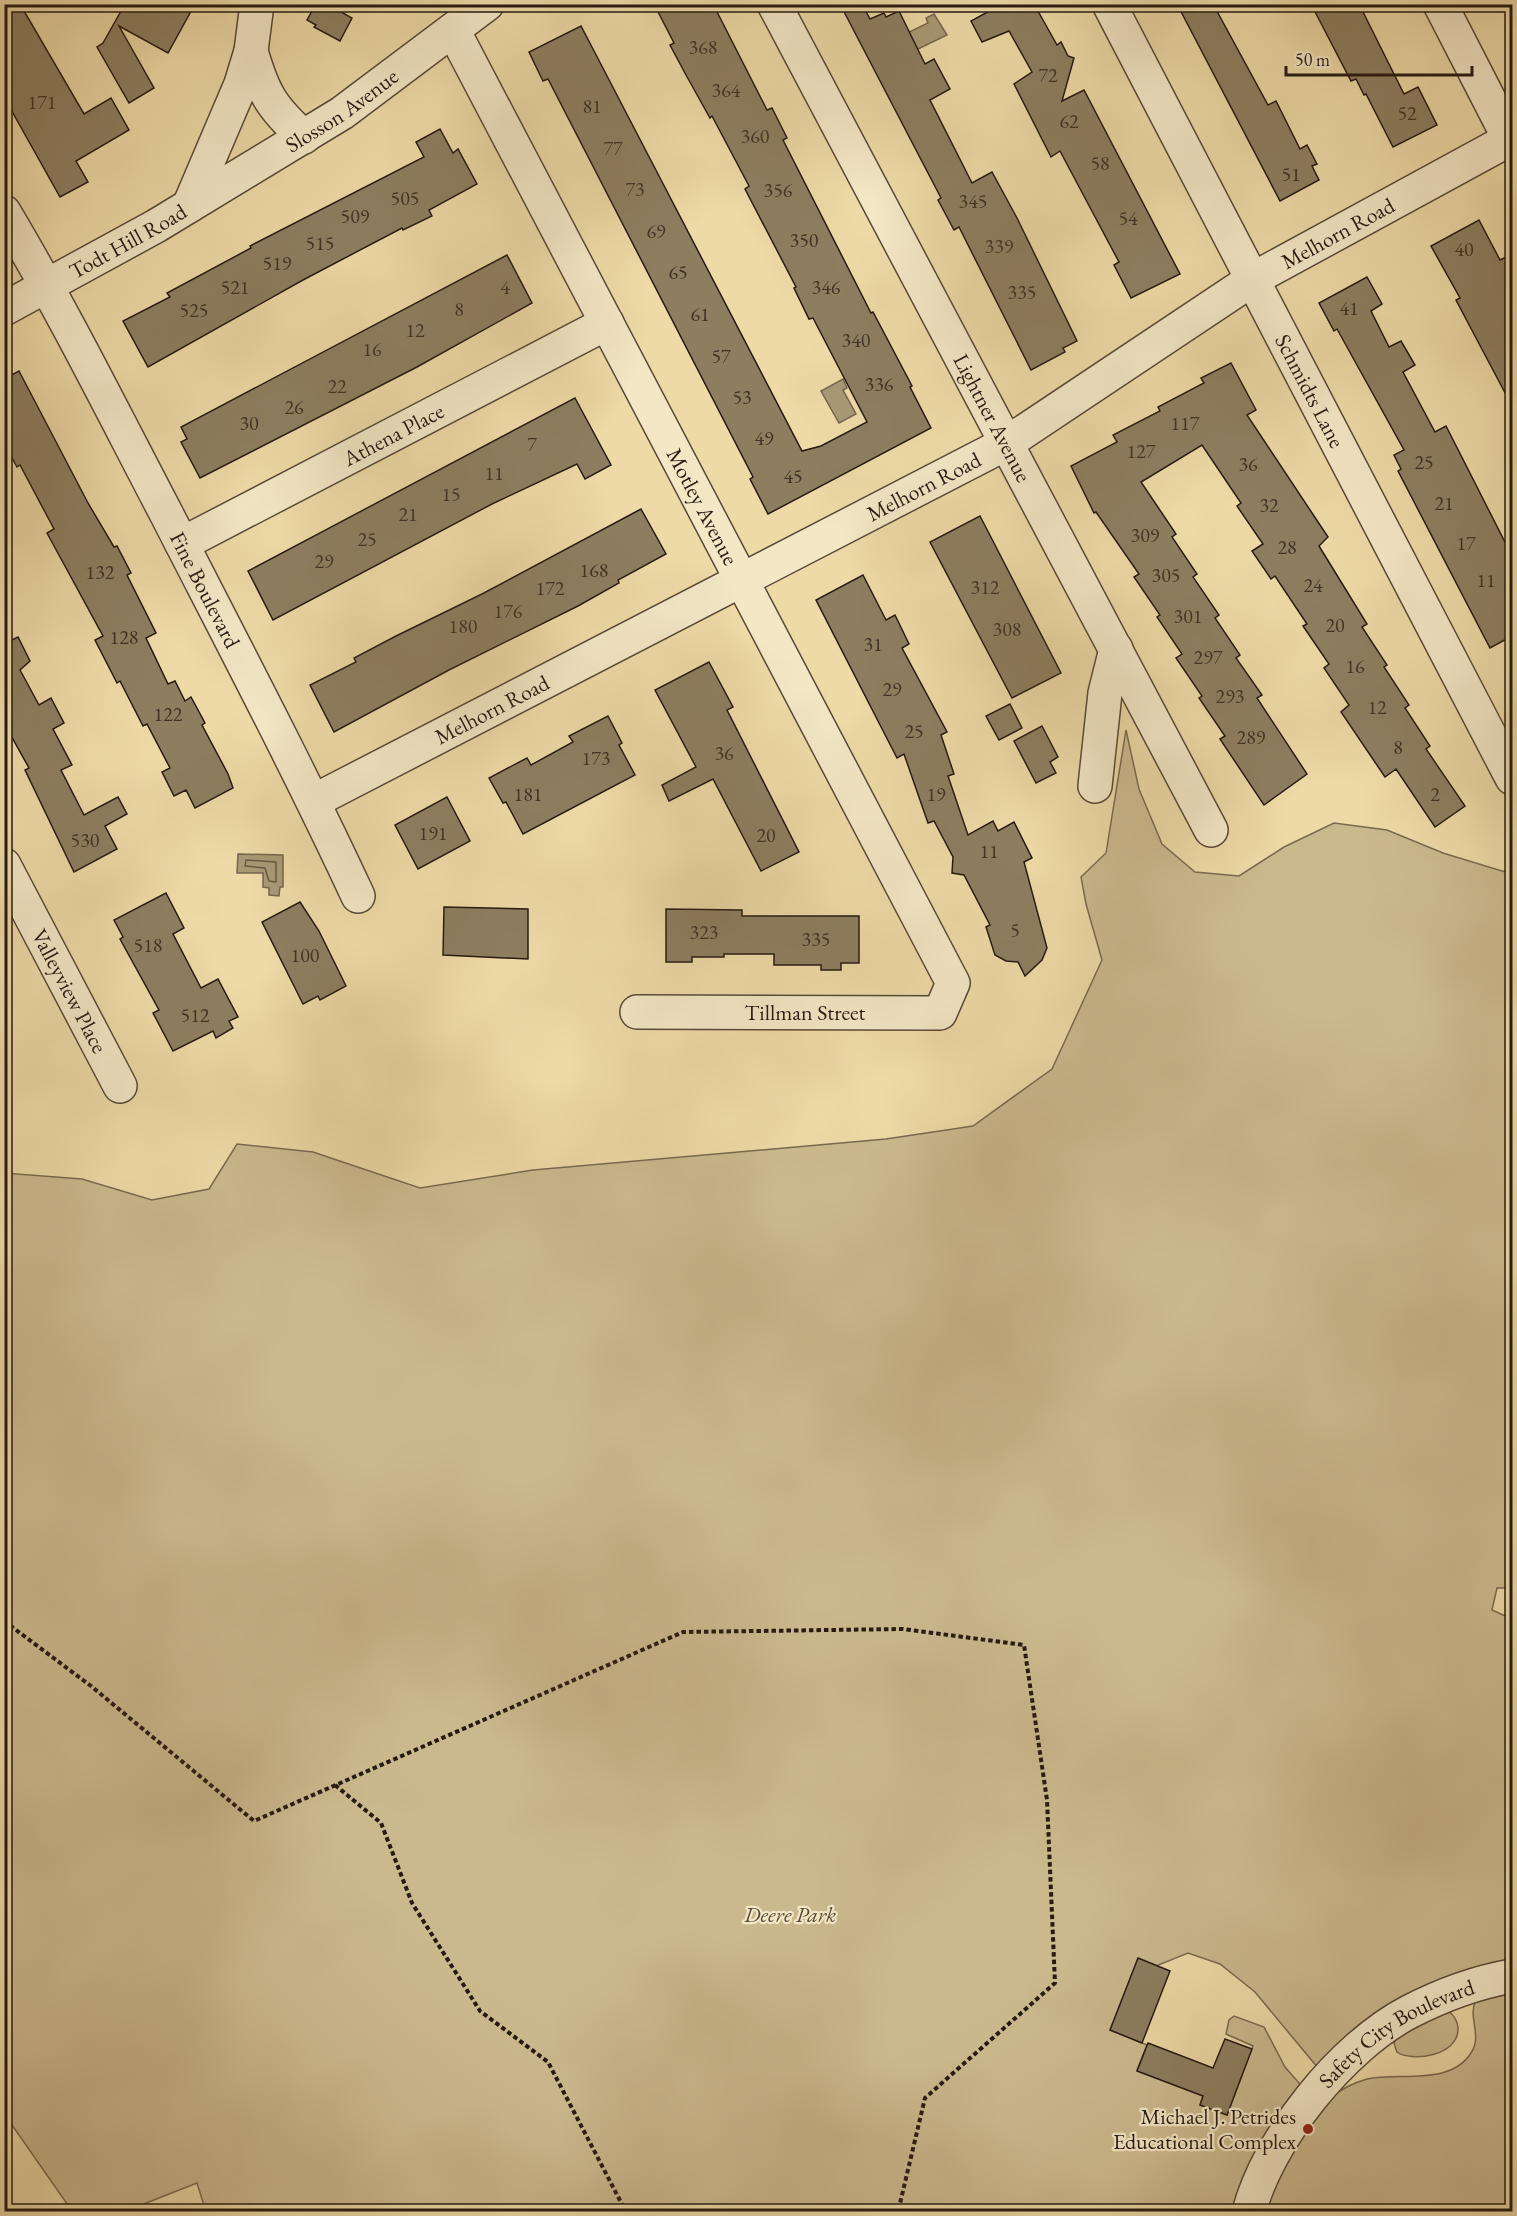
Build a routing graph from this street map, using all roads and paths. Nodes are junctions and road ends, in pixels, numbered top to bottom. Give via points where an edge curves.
1 (257, 4) edge
2 (487, 4) edge
3 (774, 4) edge
4 (1109, 4) edge
5 (1440, 4) edge
6 (453, 30) junction
7 (251, 51) junction
8 (304, 136) junction
9 (1512, 140) edge
10 (189, 206) junction
11 (4, 212) edge
12 (1253, 279) junction
13 (48, 285) junction
14 (4, 309) edge
15 (607, 323) junction
16 (1006, 443) junction
17 (182, 544) junction
18 (741, 580) junction
19 (1116, 649) junction
20 (1512, 778) edge
21 (1095, 786) dead end
22 (314, 801) junction
23 (1211, 830) dead end
24 (4, 865) edge
25 (358, 896) dead end
26 (952, 983) joint
27 (638, 1012) dead end
28 (120, 1086) dead end
29 (4, 1621) edge
30 (335, 1785) junction
31 (1512, 1976) edge
32 (626, 2211) edge
33 (898, 2211) edge
34 (1249, 2211) edge

1 - 7 street, Todt Hill Road
2 - 6 street, Slosson Avenue
3 - 16 street, Lightner Avenue
4 - 12 street, Schmidts Lane
5 - 9 street
6 - 8 street, Slosson Avenue via 342,113
6 - 15 street, Motley Avenue
7 - 8 street via 269,100
7 - 10 street, Todt Hill Road via 225,126
8 - 10 street, Slosson Avenue
9 - 12 street, Melhorn Road
10 - 13 street, Todt Hill Road
11 - 13 street, Fine Boulevard
12 - 16 street, Melhorn Road
12 - 20 street, Schmidts Lane
13 - 14 street, Todt Hill Road
13 - 17 street, Fine Boulevard
15 - 17 street, Athena Place
15 - 18 street, Motley Avenue
16 - 18 street, Melhorn Road
16 - 19 street, Lightner Avenue
17 - 22 street, Fine Boulevard
18 - 22 street, Melhorn Road
18 - 26 street, Motley Avenue
19 - 21 street via 1105,693
19 - 23 street, Lightner Avenue
22 - 25 street, Fine Boulevard
24 - 28 street, Valleyview Place
26 - 27 street, Tillman Street via 940,1013
29 - 30 path via 91,1686 254,1821
30 - 32 path via 381,1823 412,1903 480,2011 548,2062
30 - 33 path via 683,1632 903,1629 1024,1645 1047,1800 1055,1983 925,2098
31 - 34 street, Safety City Boulevard via 1409,2012 1362,2046 1306,2103 1289,2127 1262,2173

